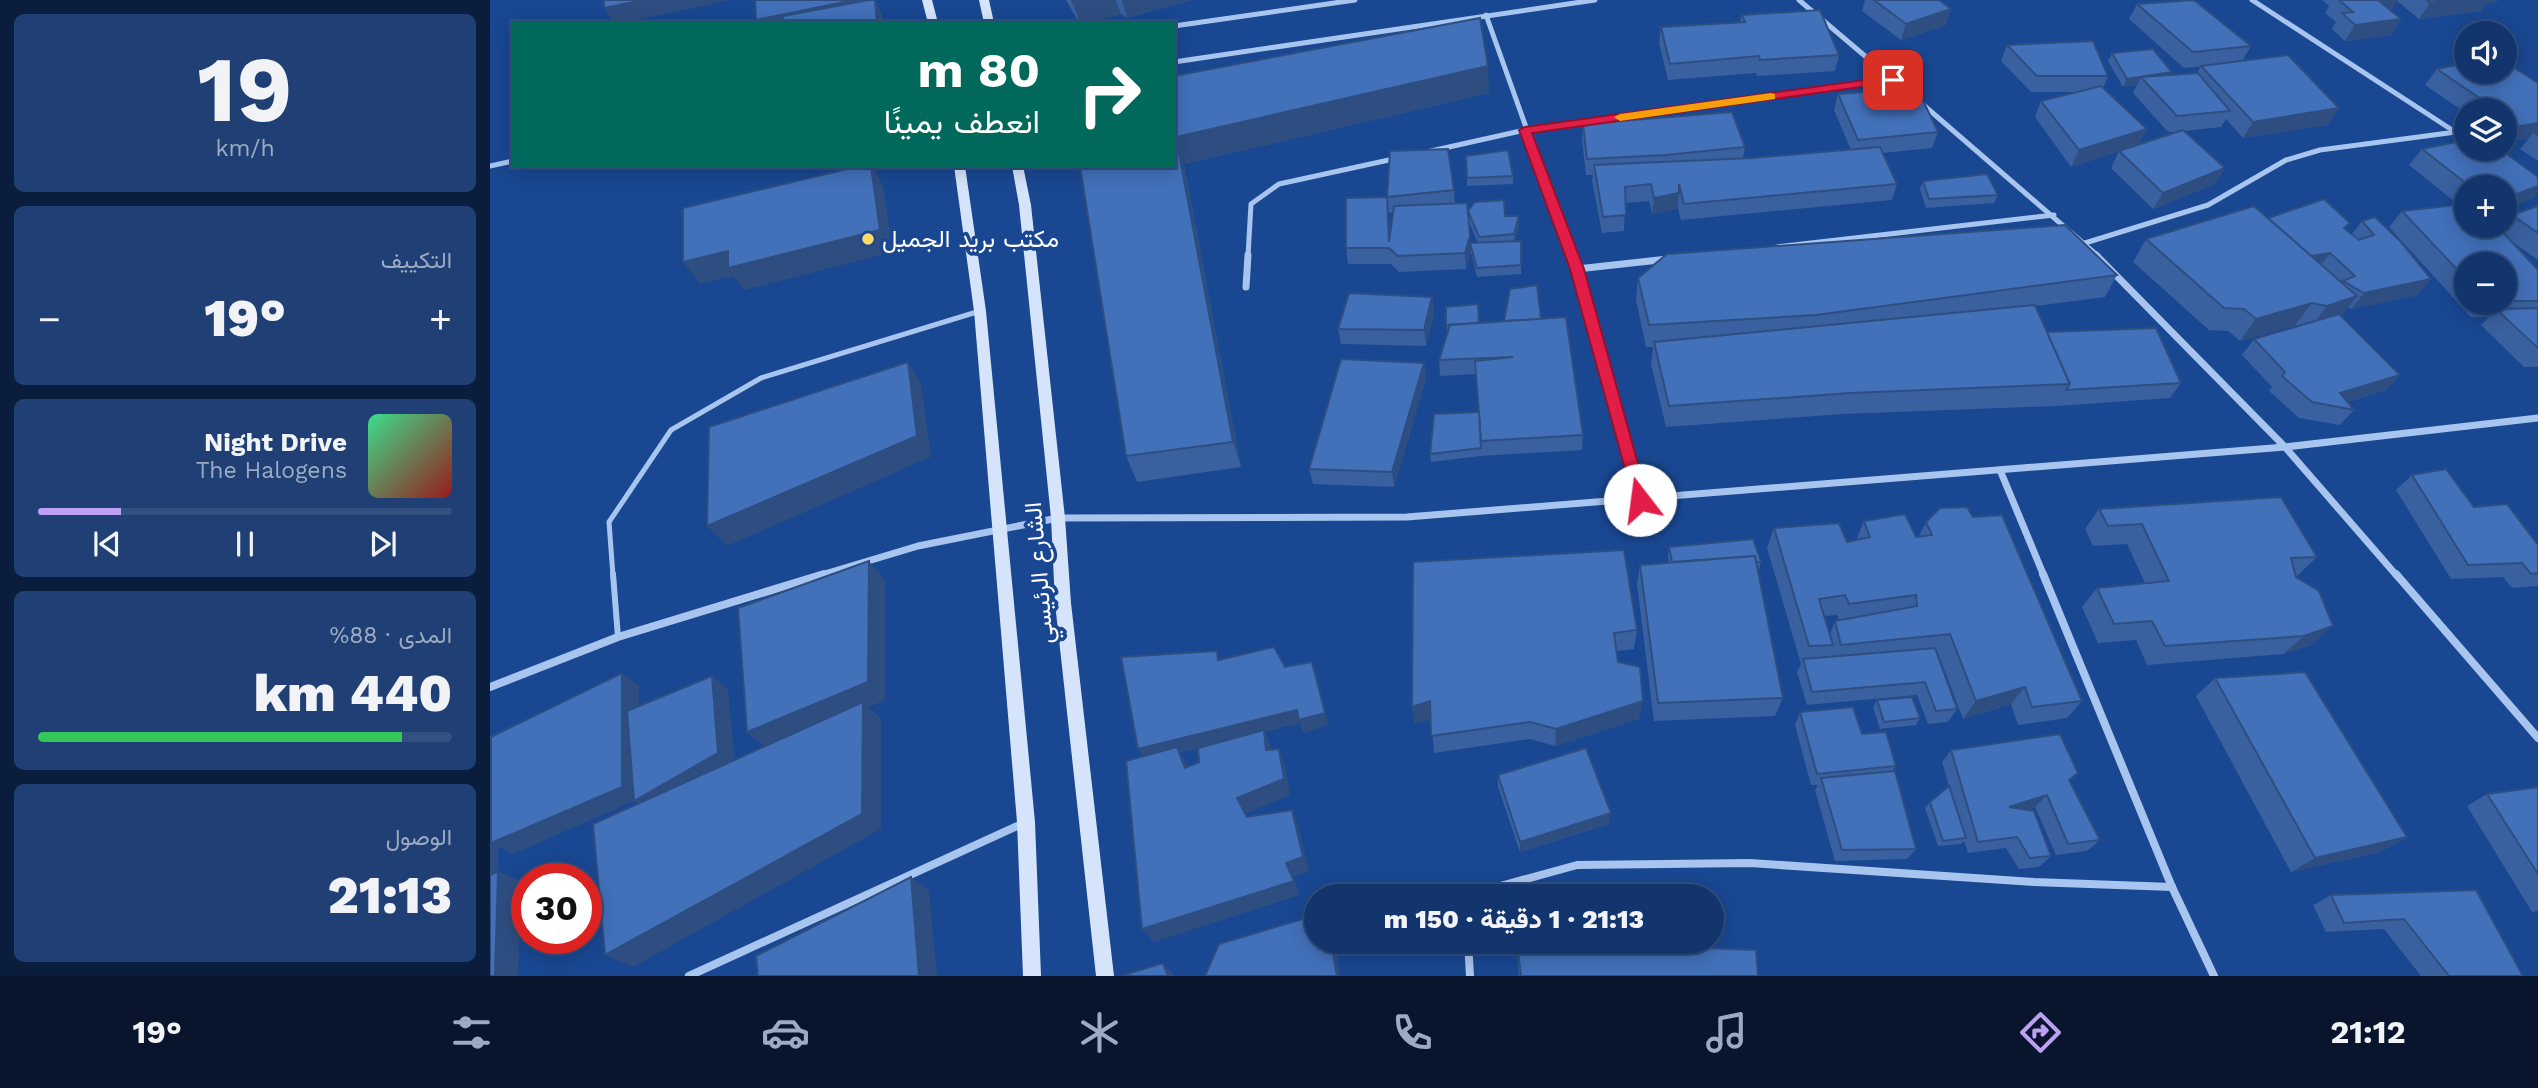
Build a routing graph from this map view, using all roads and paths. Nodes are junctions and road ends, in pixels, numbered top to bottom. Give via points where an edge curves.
1 (928, 0) edge
2 (985, 0) edge
3 (1355, 0) edge
4 (1595, 0) edge
5 (1799, 0) edge
6 (2252, 0) edge
7 (1486, 15) junction
8 (933, 21) edge
9 (989, 21) edge
10 (1176, 26) edge
11 (1176, 62) edge
12 (1893, 80) junction
13 (1525, 130) junction
14 (2454, 131) edge
15 (2454, 132) edge
16 (1421, 153) edge
17 (1408, 156) edge
18 (511, 162) edge
19 (490, 166) edge
20 (959, 168) edge
21 (1017, 168) edge
22 (2054, 215) junction
23 (2085, 243) junction
24 (1768, 248) edge
25 (1672, 258) edge
26 (1577, 269) junction
27 (1246, 287) dead end
28 (980, 311) junction
29 (2538, 418) edge
30 (2285, 447) junction
31 (2000, 470) junction
32 (1640, 500) junction
33 (1058, 518) junction
34 (998, 532) junction
35 (618, 636) junction
36 (490, 687) edge
37 (2538, 738) edge
38 (1026, 822) junction
39 (1508, 884) edge
40 (2172, 887) junction
41 (1469, 954) edge
42 (689, 976) edge
43 (1032, 976) edge
44 (1105, 976) edge
45 (1470, 976) edge
46 (2214, 976) edge

1 - 8 street
2 - 9 street
3 - 10 street
4 - 7 street
5 - 12 street
6 - 14 street
7 - 11 street
7 - 13 street
12 - 13 street
12 - 22 street
13 - 16 street
13 - 26 street
15 - 23 street via 2359,143 2298,157 2208,205
17 - 27 street via 1279,184 1251,204
18 - 19 street
20 - 28 street, الشارع الرئيسي
21 - 33 street, الشارع الرئيسي
22 - 23 street
22 - 24 street
23 - 30 street
25 - 26 street
26 - 32 street
28 - 34 street, الشارع الرئيسي
28 - 35 lane via 761,378 671,430 609,522
29 - 30 street
30 - 31 street
30 - 37 street
31 - 32 street
31 - 40 street
32 - 33 street via 1407,517
33 - 34 street
33 - 44 street, الشارع الرئيسي via 1063,603
34 - 35 street via 918,546
34 - 38 street, الشارع الرئيسي
35 - 36 street
38 - 42 street
38 - 43 street, الشارع الرئيسي
39 - 40 street via 1577,865 1750,863
40 - 46 street
41 - 45 street

